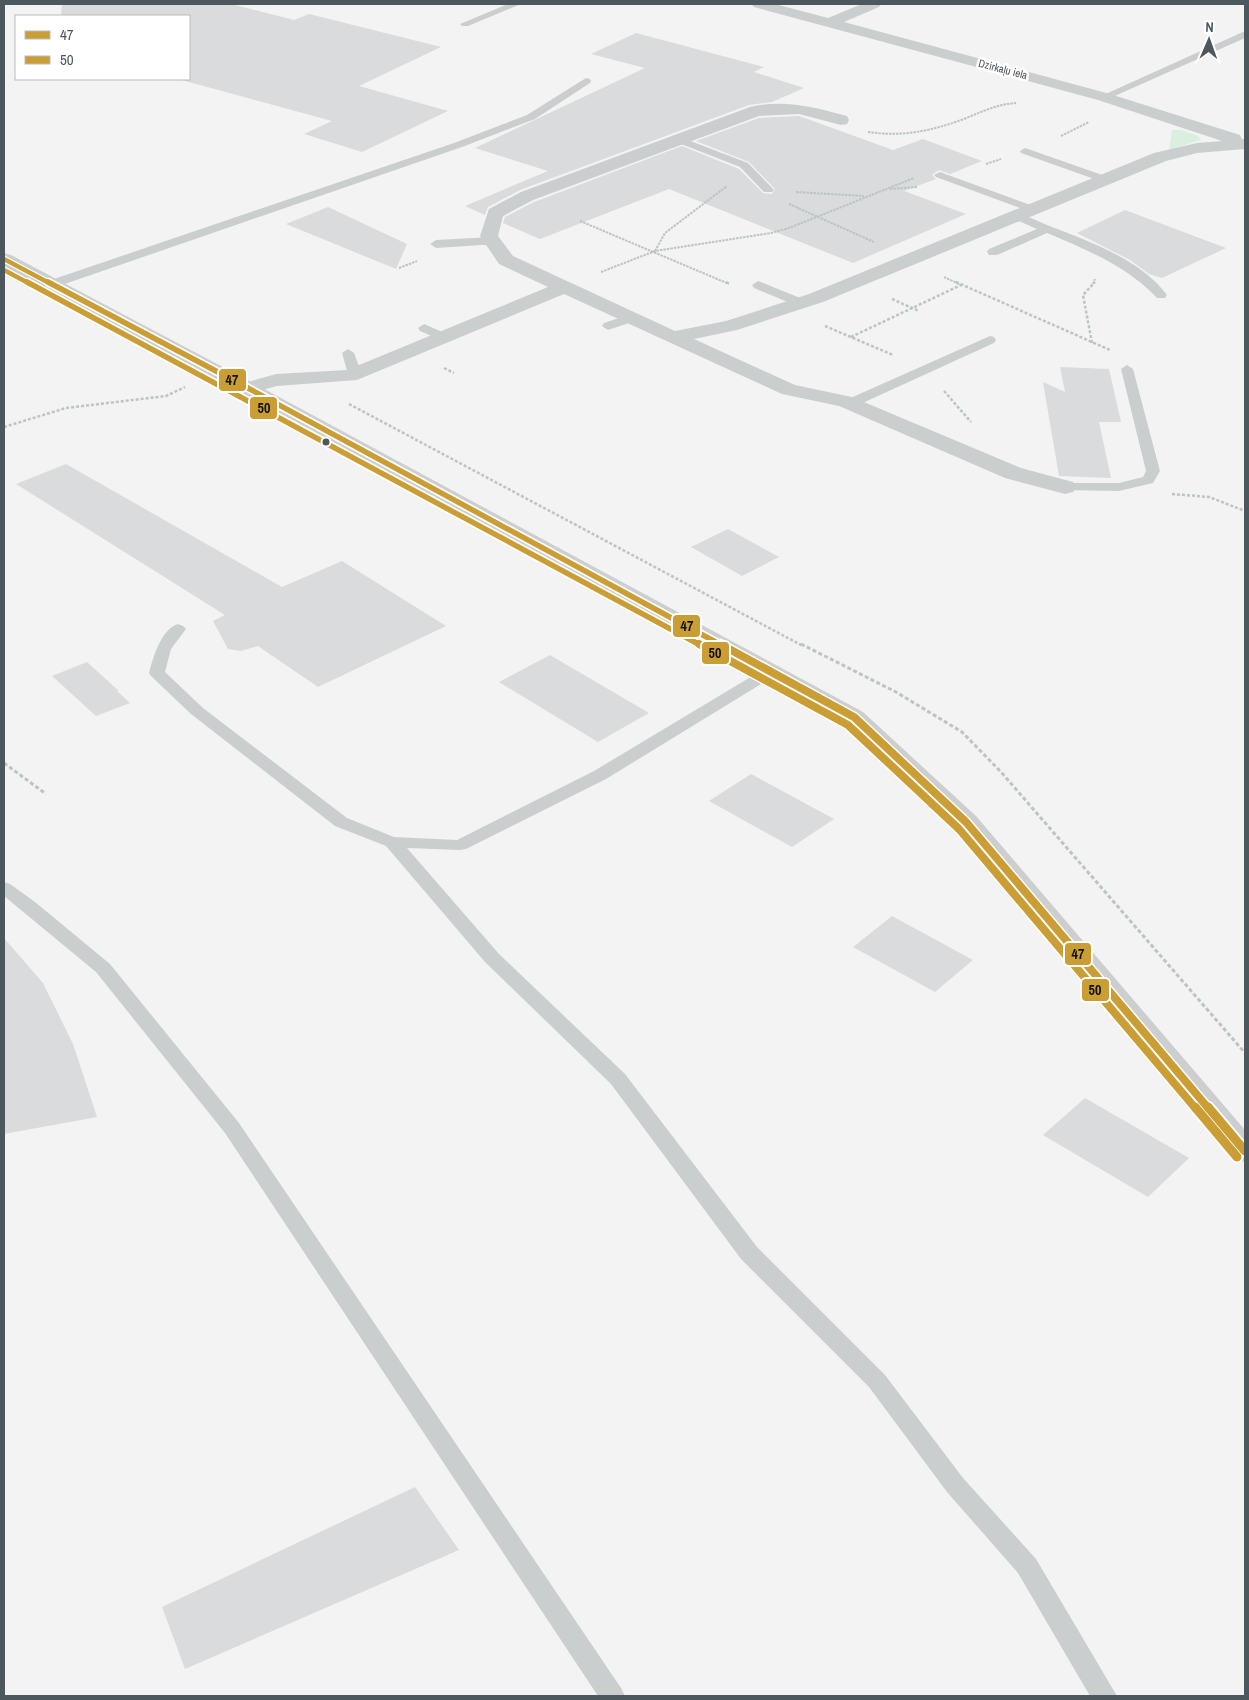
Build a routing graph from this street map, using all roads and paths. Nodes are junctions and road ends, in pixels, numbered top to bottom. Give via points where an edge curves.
1 (516, 4) edge
2 (759, 4) edge
3 (874, 4) edge
4 (832, 22) junction
5 (465, 24) dead end
6 (1245, 34) edge
7 (586, 81) dead end
8 (1104, 97) junction
9 (1021, 103) dead end
10 (1133, 106) junction
11 (841, 120) joint
12 (1161, 135) junction
13 (680, 140) junction
14 (1245, 143) edge
15 (1024, 151) junction
16 (978, 165) dead end
17 (750, 172) junction
18 (922, 174) dead end
19 (940, 175) dead end
20 (1104, 179) junction
21 (923, 187) dead end
22 (886, 189) junction
23 (768, 190) junction
24 (867, 197) junction
25 (1024, 213) junction
26 (819, 216) junction
27 (1046, 229) junction
28 (493, 241) junction
29 (436, 244) dead end
30 (1094, 250) junction
31 (655, 251) junction
32 (993, 252) dead end
33 (4, 260) edge
34 (909, 260) junction
35 (52, 284) junction
36 (758, 284) dead end
37 (962, 285) junction
38 (564, 288) junction
39 (1161, 295) dead end
40 (801, 303) junction
41 (632, 318) junction
42 (608, 326) dead end
43 (424, 328) dead end
44 (673, 337) junction
45 (850, 337) dead end
46 (445, 338) junction
47 (990, 340) dead end
48 (1092, 342) junction
49 (348, 353) dead end
50 (1128, 369) joint
51 (926, 370) junction
52 (217, 373) junction
53 (355, 374) junction
54 (248, 388) junction
55 (851, 403) junction
56 (4, 427) edge
57 (996, 466) junction
58 (1065, 487) joint
59 (1119, 488) junction
60 (1245, 511) edge
61 (178, 629) dead end
62 (770, 672) junction
63 (4, 763) edge
64 (46, 794) dead end
65 (392, 842) junction
66 (4, 888) edge
67 (1245, 1152) edge
68 (612, 1696) edge
69 (1104, 1696) edge

1 - 5 lane
2 - 4 street, Dzirkaļu iela
3 - 4 street
4 - 8 street, Dzirkaļu iela
6 - 8 lane
7 - 35 lane via 531,117 458,145
8 - 10 street, Dzirkaļu iela
9 - 11 path via 1000,105 910,136 860,131
10 - 12 street, Dzirkaļu iela
10 - 15 path via 1113,107 1069,132
11 - 13 street via 804,109 782,107 756,111
12 - 14 street, Dzirkaļu iela
12 - 14 street via 1197,148
12 - 20 street
13 - 17 lane via 744,164
13 - 28 street via 527,196 496,213 489,236
15 - 16 path
15 - 20 lane
17 - 23 lane
17 - 31 path via 665,233
18 - 22 path
19 - 25 lane
20 - 25 street
21 - 22 path
22 - 24 path
23 - 24 path
23 - 26 path via 776,199
24 - 26 path
25 - 27 lane
25 - 34 street
26 - 31 path via 771,233
26 - 34 path
27 - 30 lane
27 - 32 lane
28 - 29 lane
28 - 38 street via 506,260
30 - 39 lane via 1127,266 1152,283
30 - 48 path via 1102,267 1095,274 1095,282 1083,295
31 - 38 path
33 - 35 main road
34 - 37 path
34 - 40 street
35 - 52 main road
36 - 40 lane
37 - 45 path
37 - 48 path
38 - 41 street
38 - 46 street
40 - 44 street via 730,326
41 - 42 lane
41 - 44 street
43 - 46 lane
44 - 55 street via 789,390
46 - 53 street
47 - 51 lane
48 - 50 path via 1111,350
49 - 53 lane
50 - 59 lane via 1153,471 1148,480
51 - 55 lane
51 - 57 path via 1000,457
52 - 54 main road
52 - 56 path via 166,396 66,408
53 - 54 street via 276,380
54 - 62 main road
55 - 57 street
57 - 58 street
58 - 59 lane
59 - 60 path via 1209,497
61 - 65 lane via 163,649 157,673 197,711 341,822
62 - 65 lane via 600,775 460,846
62 - 67 main road via 854,717 966,822
63 - 64 path
65 - 69 lane via 492,958 618,1079 749,1253 877,1381 956,1485 1026,1566
66 - 68 lane via 103,968 232,1128

